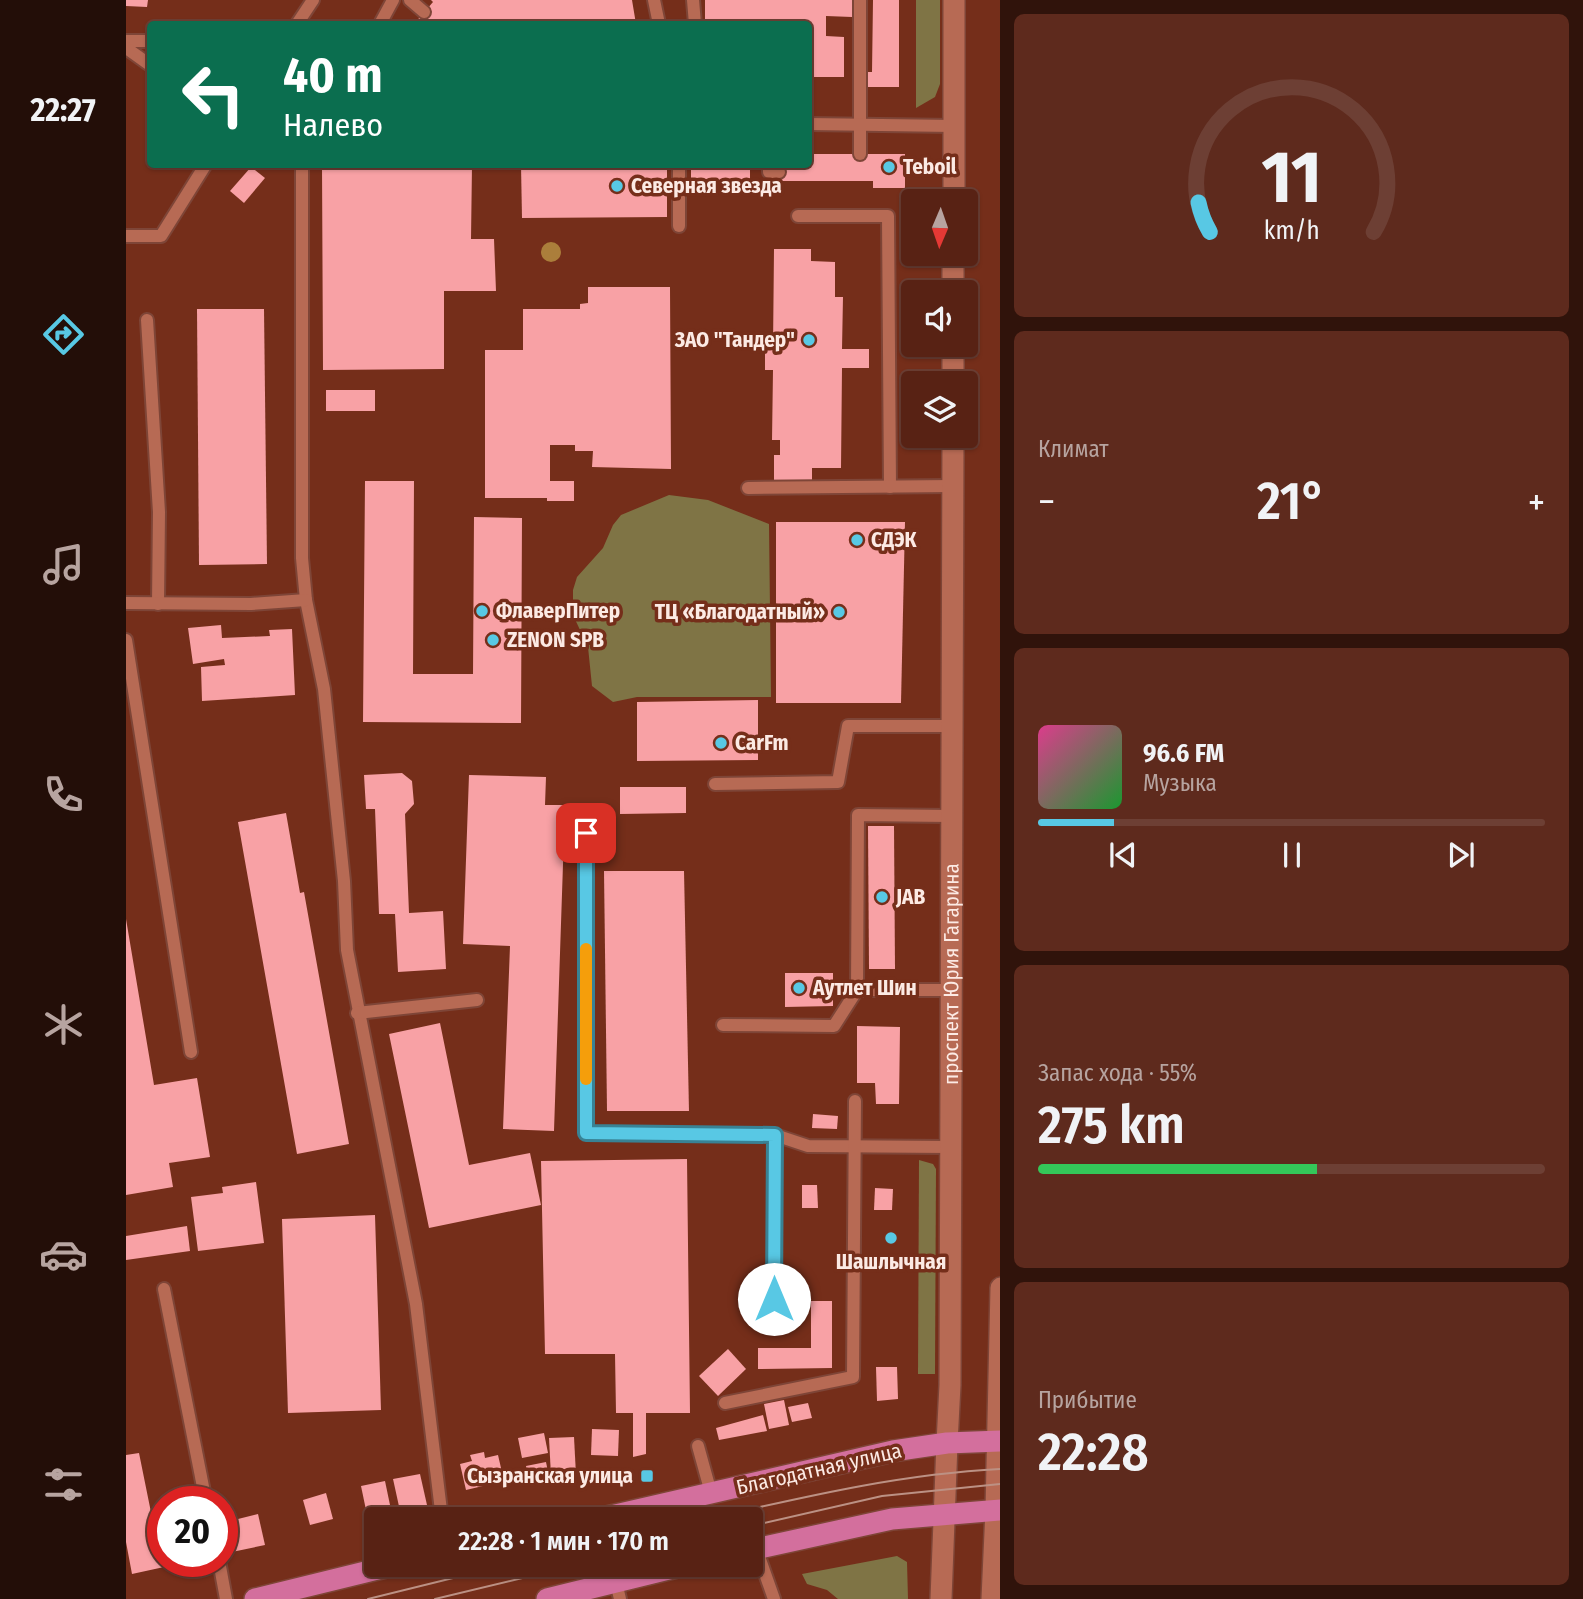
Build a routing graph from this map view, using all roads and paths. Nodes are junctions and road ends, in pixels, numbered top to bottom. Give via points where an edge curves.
1 (313, 0) edge
2 (393, 0) edge
3 (410, 0) edge
4 (654, 0) edge
5 (692, 0) edge
6 (860, 0) edge
7 (954, 0) edge
8 (424, 12) dead end
9 (299, 21) edge
10 (382, 21) edge
11 (658, 21) edge
12 (695, 21) edge
13 (126, 41) edge
14 (147, 41) edge
15 (126, 48) edge
16 (147, 63) edge
17 (812, 124) edge
18 (858, 124) junction
19 (954, 126) junction
20 (860, 154) dead end
21 (204, 168) edge
22 (301, 168) edge
23 (679, 168) edge
24 (954, 189) edge
25 (798, 216) dead end
26 (679, 226) dead end
27 (126, 236) edge
28 (147, 320) dead end
29 (953, 448) edge
30 (953, 486) junction
31 (890, 487) junction
32 (748, 488) dead end
33 (306, 600) junction
34 (126, 603) edge
35 (158, 604) junction
36 (126, 640) edge
37 (952, 726) junction
38 (715, 784) dead end
39 (951, 816) junction
40 (586, 833) dead end
41 (857, 990) junction
42 (951, 990) junction
43 (477, 1000) dead end
44 (358, 1013) junction
45 (723, 1025) dead end
46 (191, 1052) dead end
47 (855, 1101) dead end
48 (775, 1135) junction
49 (854, 1146) junction
50 (950, 1147) junction
51 (1000, 1288) edge
52 (164, 1289) dead end
53 (774, 1299) dead end
54 (725, 1403) dead end
55 (999, 1441) edge
56 (947, 1443) junction
57 (698, 1446) dead end
58 (203, 1486) edge
59 (711, 1493) junction
60 (441, 1507) edge
61 (650, 1507) edge
62 (998, 1510) edge
63 (943, 1513) junction
64 (763, 1547) edge
65 (364, 1572) edge
66 (763, 1573) edge
67 (222, 1577) edge
68 (655, 1577) edge
69 (618, 1591) edge
70 (226, 1599) edge
71 (255, 1599) edge
72 (547, 1599) edge
73 (774, 1599) edge
74 (941, 1599) edge
75 (992, 1599) edge

1 - 9 lane
2 - 10 lane
3 - 8 lane
4 - 11 lane
5 - 12 lane
6 - 18 lane
7 - 19 main road
13 - 14 lane
15 - 16 lane
17 - 18 lane
18 - 19 lane
18 - 20 lane
19 - 24 main road
21 - 27 lane via 161,236
22 - 33 lane via 302,558
23 - 26 lane
25 - 31 lane via 888,216
28 - 35 lane via 159,512
29 - 30 main road, проспект Юрия Гагарина
30 - 31 lane
30 - 37 main road, проспект Юрия Гагарина
31 - 32 lane
33 - 35 lane
33 - 44 lane via 324,689 347,950
34 - 35 lane
36 - 46 lane
37 - 38 lane via 848,726 838,782
37 - 39 main road, проспект Юрия Гагарина
39 - 41 lane via 858,815
39 - 42 main road, проспект Юрия Гагарина
40 - 48 lane via 586,1133
41 - 42 lane
41 - 45 lane via 834,1026
42 - 50 main road, проспект Юрия Гагарина
43 - 44 lane
44 - 60 lane via 416,1304
47 - 49 lane
48 - 49 lane via 808,1146
48 - 53 lane
49 - 50 lane
49 - 54 lane via 853,1377
50 - 56 main road, проспект Юрия Гагарина
51 - 55 main road
52 - 58 lane
55 - 56 main road, Благодатная улица
55 - 62 main road
56 - 59 main road, Благодатная улица
56 - 63 main road, проспект Юрия Гагарина
57 - 59 lane
59 - 61 main road, Благодатная улица
62 - 63 main road
62 - 75 main road
63 - 64 main road via 892,1519
63 - 74 main road
65 - 71 main road
66 - 73 lane
67 - 70 lane
68 - 69 main road
69 - 72 main road

